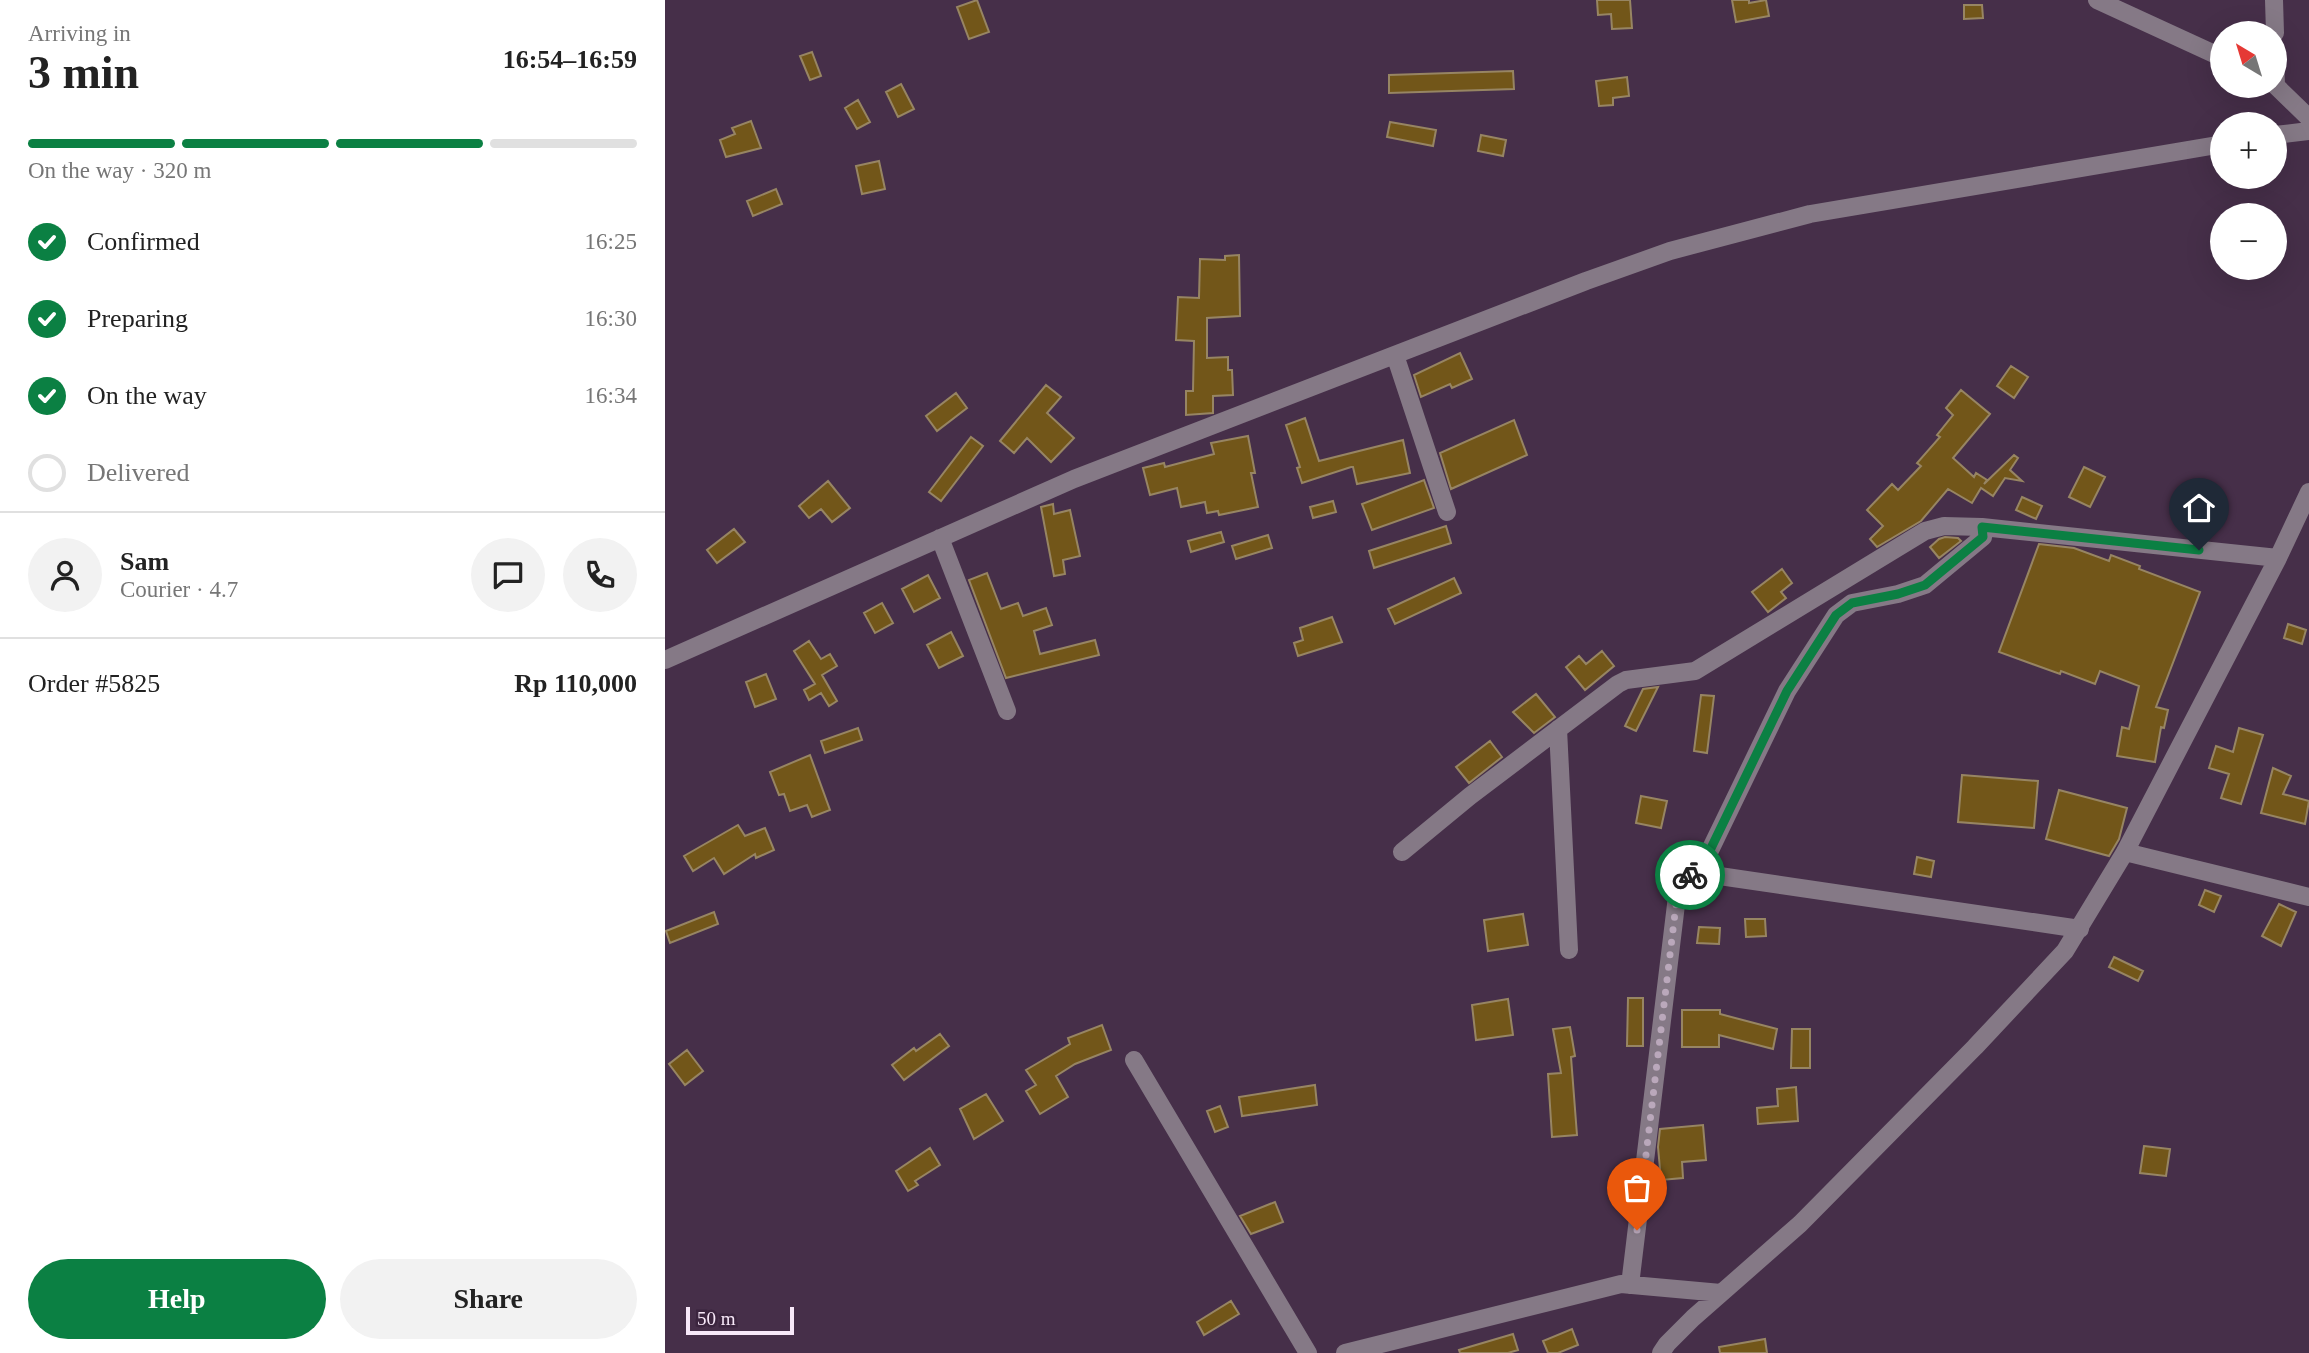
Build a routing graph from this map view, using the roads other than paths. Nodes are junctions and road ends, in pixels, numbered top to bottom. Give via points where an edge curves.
1 (2098, 0) edge
2 (2274, 0) edge
3 (2274, 21) edge
4 (2210, 52) edge
5 (2287, 97) edge
6 (2309, 118) edge
7 (2309, 131) edge
8 (2287, 134) edge
9 (2210, 146) edge
10 (1395, 355) junction
11 (2309, 492) edge
12 (1447, 512) dead end
13 (1982, 527) junction
14 (940, 538) junction
15 (2277, 558) junction
16 (665, 660) edge
17 (1007, 711) dead end
18 (1558, 729) junction
19 (1402, 852) dead end
20 (2125, 852) junction
21 (1699, 873) junction
22 (2309, 897) edge
23 (2080, 929) junction
24 (1569, 950) dead end
25 (1135, 1060) dead end
26 (1630, 1285) junction
27 (1721, 1293) junction
28 (1308, 1353) edge
29 (1345, 1353) edge
30 (1661, 1353) edge

1 - 4 street
2 - 3 street
5 - 6 street
7 - 8 street
9 - 10 street via 1811,214 1670,251
10 - 12 street
10 - 14 street via 1074,479
11 - 15 street
13 - 15 street
13 - 18 street via 1944,526 1925,531 1695,671 1626,680
13 - 21 street via 1983,537 1925,585 1852,603 1836,615 1787,691
14 - 16 street
14 - 17 street
15 - 20 street
18 - 19 street
18 - 24 street
20 - 22 street
20 - 23 street
21 - 23 street
21 - 26 street via 1686,876 1678,888
23 - 27 street via 1975,1047 1800,1224
25 - 28 street
26 - 27 street
26 - 29 street
27 - 30 street

